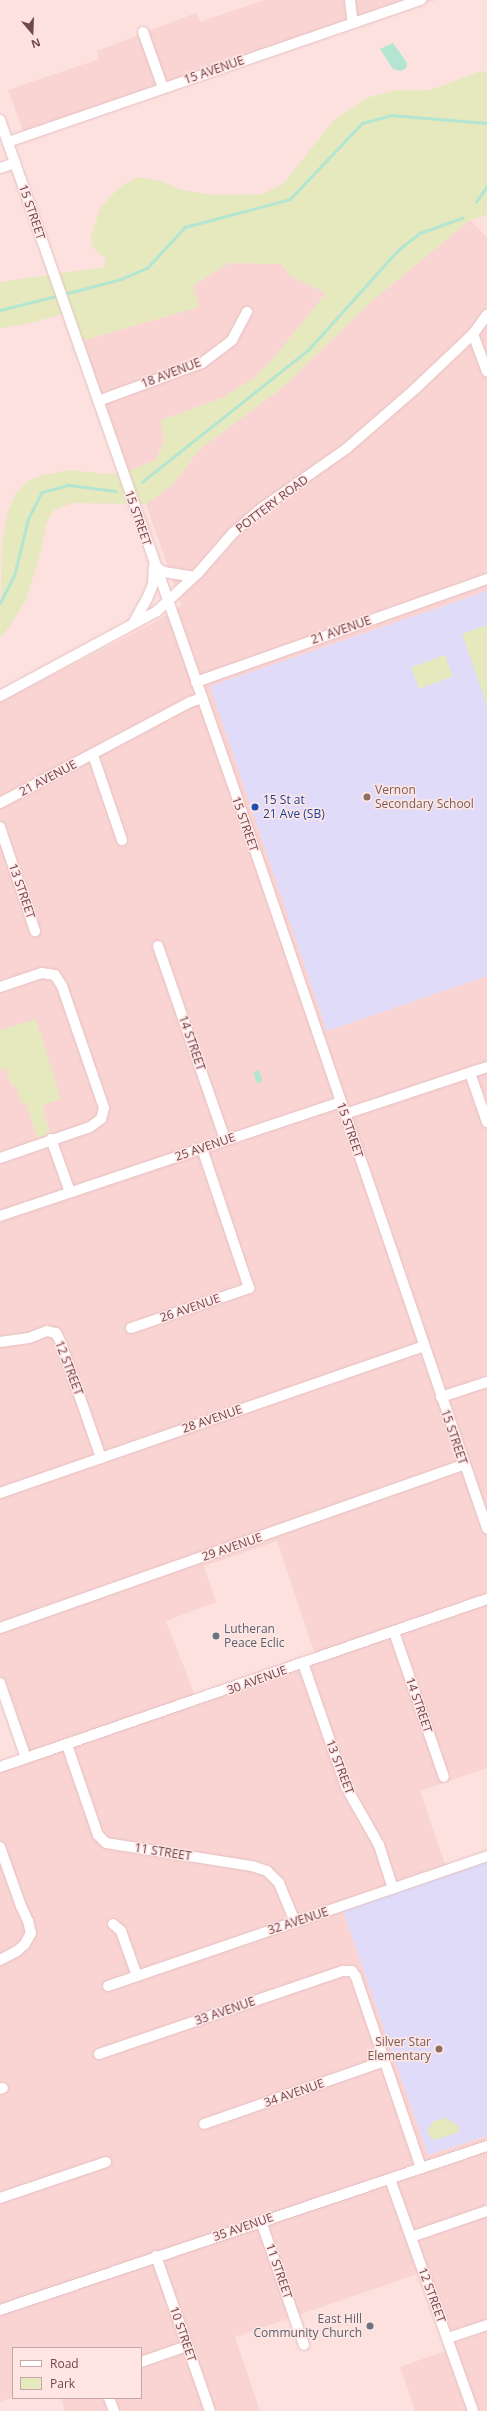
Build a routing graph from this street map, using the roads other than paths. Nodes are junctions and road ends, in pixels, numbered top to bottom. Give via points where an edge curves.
1 (350, 0) edge
2 (421, 0) edge
3 (352, 23) junction
4 (143, 32) dead end
5 (163, 88) junction
6 (0, 120) edge
7 (8, 142) junction
8 (15, 163) junction
9 (0, 168) edge
10 (247, 312) dead end
11 (487, 315) edge
12 (473, 334) junction
13 (487, 372) edge
14 (98, 400) junction
15 (154, 566) junction
16 (194, 577) junction
17 (487, 579) edge
18 (167, 603) junction
19 (132, 625) junction
20 (196, 682) junction
21 (0, 696) edge
22 (202, 698) junction
23 (93, 754) junction
24 (0, 803) edge
25 (0, 827) edge
26 (122, 840) dead end
27 (35, 931) dead end
28 (158, 946) dead end
29 (0, 987) edge
30 (487, 1067) edge
31 (470, 1073) junction
32 (340, 1102) junction
33 (345, 1114) junction
34 (487, 1122) edge
35 (51, 1139) junction
36 (225, 1140) junction
37 (202, 1148) junction
38 (1, 1156) edge
39 (70, 1192) junction
40 (0, 1216) edge
41 (131, 1328) dead end
42 (0, 1342) edge
43 (424, 1346) junction
44 (487, 1382) edge
45 (441, 1397) junction
46 (101, 1458) junction
47 (464, 1465) junction
48 (0, 1493) edge
49 (487, 1528) edge
50 (487, 1599) edge
51 (0, 1628) edge
52 (394, 1632) junction
53 (303, 1663) junction
54 (0, 1683) edge
55 (67, 1745) junction
56 (26, 1758) junction
57 (0, 1767) edge
58 (444, 1778) dead end
59 (0, 1847) edge
60 (487, 1856) edge
61 (393, 1889) junction
62 (295, 1922) junction
63 (113, 1924) dead end
64 (0, 1960) edge
65 (137, 1976) junction
66 (108, 1986) dead end
67 (99, 2054) dead end
68 (385, 2061) junction
69 (204, 2124) dead end
70 (487, 2146) edge
71 (106, 2162) dead end
72 (421, 2168) junction
73 (390, 2179) junction
74 (0, 2198) edge
75 (487, 2211) edge
76 (261, 2221) junction
77 (411, 2237) junction
78 (156, 2256) junction
79 (0, 2310) edge
80 (487, 2325) edge
81 (448, 2338) junction
82 (304, 2344) dead end
83 (187, 2346) junction
84 (142, 2362) edge
85 (109, 2399) edge
86 (114, 2411) edge
87 (210, 2411) edge
88 (473, 2411) edge

1 - 3 street
2 - 3 street, 15 AVENUE
3 - 5 street, 15 AVENUE
4 - 5 street
5 - 7 street, 15 AVENUE
6 - 7 street, 15 STREET
7 - 8 street, 15 STREET
8 - 9 street
8 - 14 street, 15 STREET
10 - 14 street, 18 AVENUE via 232,340 202,363
11 - 12 street, POTTERY ROAD
12 - 13 street
12 - 16 street, POTTERY ROAD via 346,449 262,508 233,533
14 - 15 street, 15 STREET
15 - 16 street via 164,572
15 - 18 street, 15 STREET
15 - 19 street via 153,584
16 - 18 street, POTTERY ROAD
17 - 20 street, 21 AVENUE
18 - 19 street, POTTERY ROAD
18 - 20 street, 15 STREET
19 - 21 street, POTTERY ROAD
20 - 22 street, 15 STREET
22 - 23 street, 21 AVENUE
22 - 32 street, 15 STREET
23 - 24 street, 21 AVENUE
23 - 26 street
25 - 27 street, 13 STREET
28 - 36 street, 14 STREET
29 - 35 street via 42,973 55,975 62,986 104,1108 101,1119 90,1127
30 - 31 street
31 - 33 street
31 - 34 street
32 - 33 street, 15 STREET
32 - 36 street, 25 AVENUE
33 - 43 street, 15 STREET
35 - 38 street
35 - 39 street
36 - 37 street, 25 AVENUE
37 - 39 street, 25 AVENUE
37 - 41 street, 26 AVENUE via 249,1288
39 - 40 street, 25 AVENUE
42 - 46 street, 12 STREET via 29,1338 47,1331 56,1333 62,1343
43 - 45 street, 15 STREET
43 - 46 street, 28 AVENUE
44 - 45 street
45 - 47 street, 15 STREET
46 - 48 street, 28 AVENUE
47 - 49 street, 15 STREET
47 - 51 street, 29 AVENUE
50 - 52 street, 30 AVENUE
52 - 53 street, 30 AVENUE
52 - 58 street, 14 STREET
53 - 55 street, 30 AVENUE
53 - 61 street, 13 STREET via 346,1787 379,1845
54 - 56 street
55 - 56 street, 30 AVENUE
55 - 62 street, 11 STREET via 98,1835 106,1843 252,1866 267,1871 279,1883
56 - 57 street, 30 AVENUE
59 - 64 street via 31,1933 25,1944 17,1951
60 - 61 street, 32 AVENUE
61 - 62 street, 32 AVENUE
62 - 65 street, 32 AVENUE
63 - 65 street via 121,1932
65 - 66 street, 32 AVENUE
67 - 68 street, 33 AVENUE via 343,1971 352,1971
68 - 69 street, 34 AVENUE
68 - 72 street
70 - 72 street, 35 AVENUE
71 - 74 street
72 - 73 street, 35 AVENUE
73 - 76 street, 35 AVENUE
73 - 77 street, 12 STREET
75 - 77 street
76 - 78 street, 35 AVENUE
76 - 82 street, 11 STREET
77 - 81 street, 12 STREET
78 - 79 street, 35 AVENUE
78 - 83 street, 10 STREET
80 - 81 street
81 - 88 street, 12 STREET
83 - 84 street
83 - 87 street, 10 STREET
85 - 86 street

